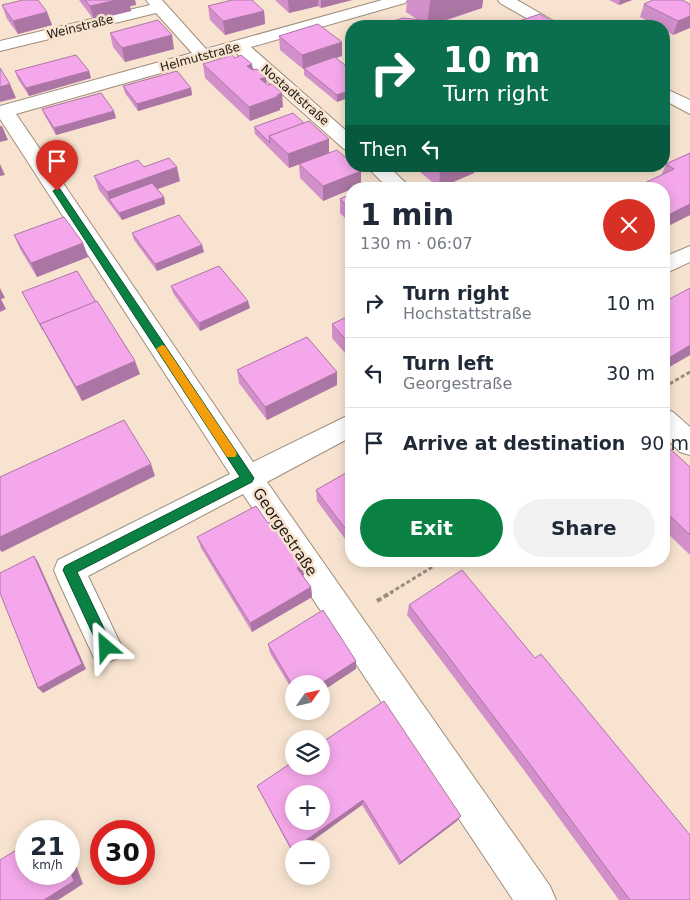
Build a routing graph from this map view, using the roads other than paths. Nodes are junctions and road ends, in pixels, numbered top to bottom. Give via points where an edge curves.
1 (399, 0) edge
2 (506, 0) edge
3 (157, 4) edge
4 (541, 20) edge
5 (0, 46) edge
6 (239, 46) junction
7 (203, 56) junction
8 (670, 96) edge
9 (690, 108) edge
10 (2, 112) edge
11 (345, 140) edge
12 (383, 172) edge
13 (394, 182) edge
14 (690, 253) edge
15 (670, 263) edge
16 (670, 426) edge
17 (345, 428) edge
18 (690, 444) edge
19 (248, 478) junction
20 (106, 647) dead end
21 (536, 900) edge

1 - 6 street, Helmutstraße
2 - 4 street
3 - 5 street, Weinstraße
3 - 7 street, Weinstraße
6 - 7 street, Helmutstraße
6 - 11 street, Nostadtstraße
7 - 10 street, Helmutstraße
8 - 9 street
10 - 19 street, Georgestraße
12 - 13 street
14 - 15 street
16 - 18 street
17 - 19 street
19 - 20 street via 69,570
19 - 21 street, Georgestraße

